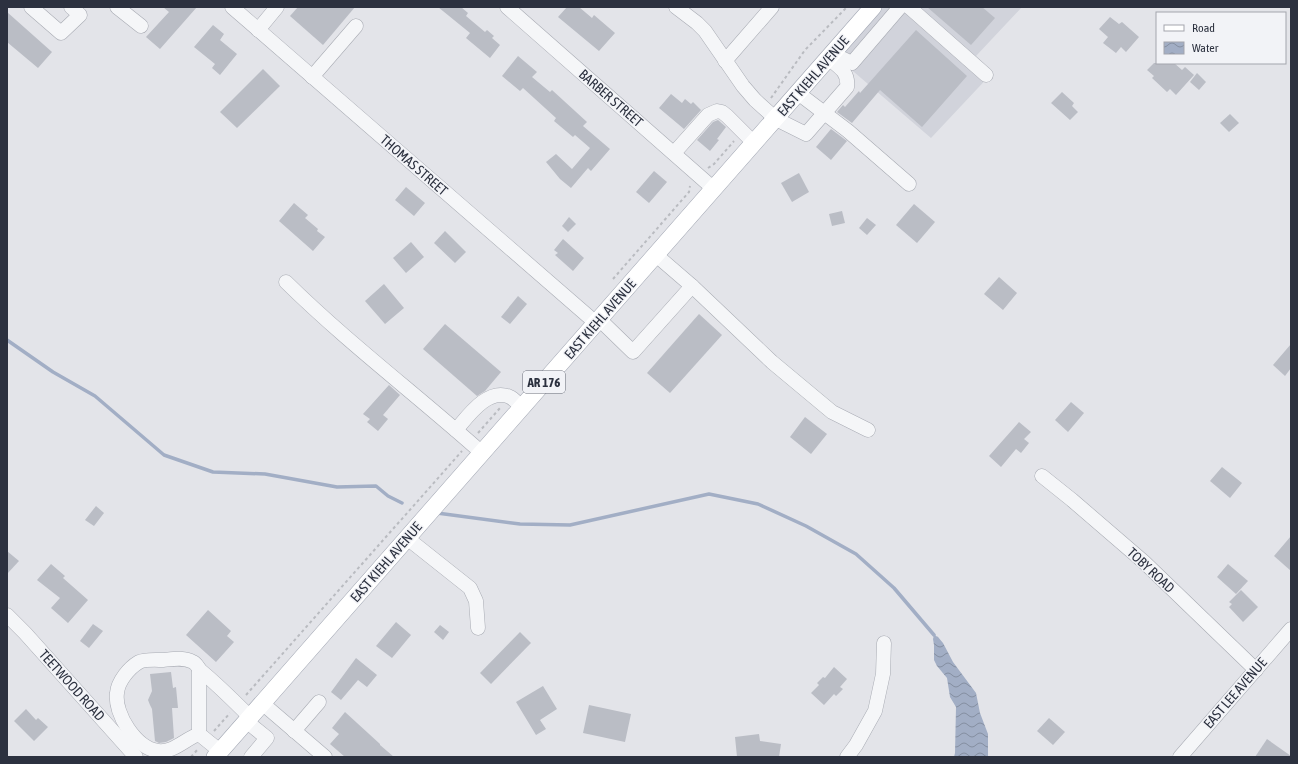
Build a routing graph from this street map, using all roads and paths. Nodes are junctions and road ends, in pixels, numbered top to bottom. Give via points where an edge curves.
1 (31, 7) edge
2 (70, 7) edge
3 (117, 7) edge
4 (232, 7) edge
5 (277, 7) edge
6 (507, 7) edge
7 (676, 7) edge
8 (772, 7) edge
9 (847, 7) edge
10 (873, 7) edge
11 (900, 7) edge
12 (909, 7) edge
13 (141, 26) dead end
14 (356, 26) dead end
15 (258, 30) junction
16 (831, 56) junction
17 (726, 61) junction
18 (986, 75) dead end
19 (312, 77) junction
20 (798, 93) junction
21 (769, 113) junction
22 (825, 114) junction
23 (742, 130) junction
24 (754, 143) junction
25 (674, 154) junction
26 (702, 170) dead end
27 (909, 184) dead end
28 (690, 185) dead end
29 (714, 189) junction
30 (656, 255) junction
31 (612, 280) dead end
32 (286, 282) dead end
33 (692, 286) junction
34 (598, 322) junction
35 (516, 402) junction
36 (456, 430) junction
37 (868, 430) dead end
38 (476, 447) junction
39 (1042, 476) dead end
40 (407, 538) junction
41 (7, 615) edge
42 (478, 628) dead end
43 (1291, 629) edge
44 (884, 643) dead end
45 (199, 669) junction
46 (1256, 670) junction
47 (319, 702) dead end
48 (238, 704) junction
49 (262, 704) junction
50 (248, 719) junction
51 (294, 731) junction
52 (123, 733) junction
53 (202, 737) junction
54 (218, 754) edge
55 (136, 757) edge
56 (191, 757) edge
57 (251, 757) edge
58 (325, 757) edge
59 (847, 757) edge
60 (1180, 757) edge

1 - 2 street via 60,33 80,15
3 - 13 street
4 - 15 street, THOMAS STREET
5 - 15 street
6 - 25 street, BARBER STREET
7 - 17 street via 705,31
8 - 17 street
9 - 21 path via 805,50
10 - 16 main road, EAST KIEHL AVENUE / AR 176
11 - 16 street via 852,62
12 - 18 street
14 - 19 street
15 - 19 street, THOMAS STREET
16 - 20 main road, EAST KIEHL AVENUE / AR 176
16 - 22 street via 848,79 847,88
17 - 21 street via 743,86
19 - 34 street, THOMAS STREET
20 - 21 main road, EAST KIEHL AVENUE / AR 176
20 - 22 street
21 - 22 street via 806,134
21 - 24 main road, EAST KIEHL AVENUE / AR 176
22 - 27 street via 848,130
23 - 24 street
23 - 25 street via 722,112 714,111
23 - 26 path via 714,164
24 - 29 main road, EAST KIEHL AVENUE / AR 176
25 - 29 street, BARBER STREET
28 - 31 path via 689,192
29 - 30 main road, EAST KIEHL AVENUE / AR 176
30 - 33 street
30 - 34 main road, EAST KIEHL AVENUE / AR 176
32 - 36 street via 342,335
33 - 34 street, THOMAS STREET via 633,352
33 - 37 street via 772,362 832,412
34 - 35 main road, EAST KIEHL AVENUE / AR 176
35 - 36 street via 494,396 476,406
35 - 38 main road, EAST KIEHL AVENUE / AR 176
35 - 38 path
36 - 38 street
38 - 40 main road, EAST KIEHL AVENUE / AR 176
38 - 48 path
39 - 46 street, TOBY ROAD via 1144,562
40 - 42 street via 470,588 476,601
40 - 49 main road, EAST KIEHL AVENUE / AR 176
41 - 52 street, TEETWOOD ROAD
43 - 46 street, EAST LEE AVENUE
44 - 59 street via 883,674 875,711
45 - 48 street
45 - 52 street via 195,663 185,659 141,661 122,678 117,693
45 - 53 street
46 - 60 street, EAST LEE AVENUE
47 - 51 street
48 - 50 street
48 - 53 path
49 - 50 main road, EAST KIEHL AVENUE / AR 176
49 - 51 street
50 - 54 main road, EAST KIEHL AVENUE / AR 176
50 - 57 street via 267,738
51 - 58 street
52 - 53 street via 158,751 169,751 187,739
52 - 55 street, TEETWOOD ROAD
53 - 54 street
53 - 56 path

